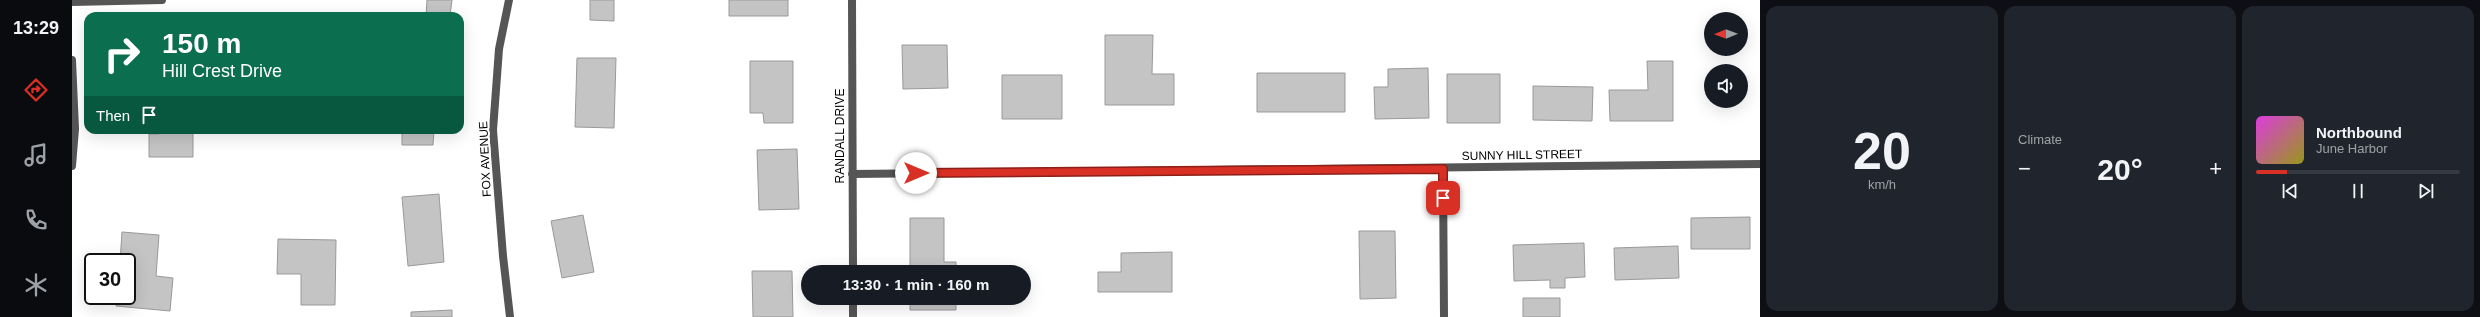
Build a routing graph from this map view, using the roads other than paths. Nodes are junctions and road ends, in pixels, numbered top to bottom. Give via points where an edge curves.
1 (162, 0) edge
2 (509, 0) edge
3 (852, 0) edge
4 (72, 2) edge
5 (72, 60) edge
6 (1760, 164) edge
7 (72, 166) edge
8 (1443, 169) junction
9 (852, 174) junction
10 (853, 265) edge
11 (853, 305) edge
12 (510, 317) edge
13 (853, 317) edge
14 (1444, 317) edge

1 - 4 street
2 - 12 street, FOX AVENUE via 499,49 493,130
3 - 9 street, RANDALL DRIVE
5 - 7 street via 75,130
6 - 8 street, SUNNY HILL STREET
8 - 9 street, SUNNY HILL STREET
8 - 14 street
9 - 10 street, RANDALL DRIVE
11 - 13 street

